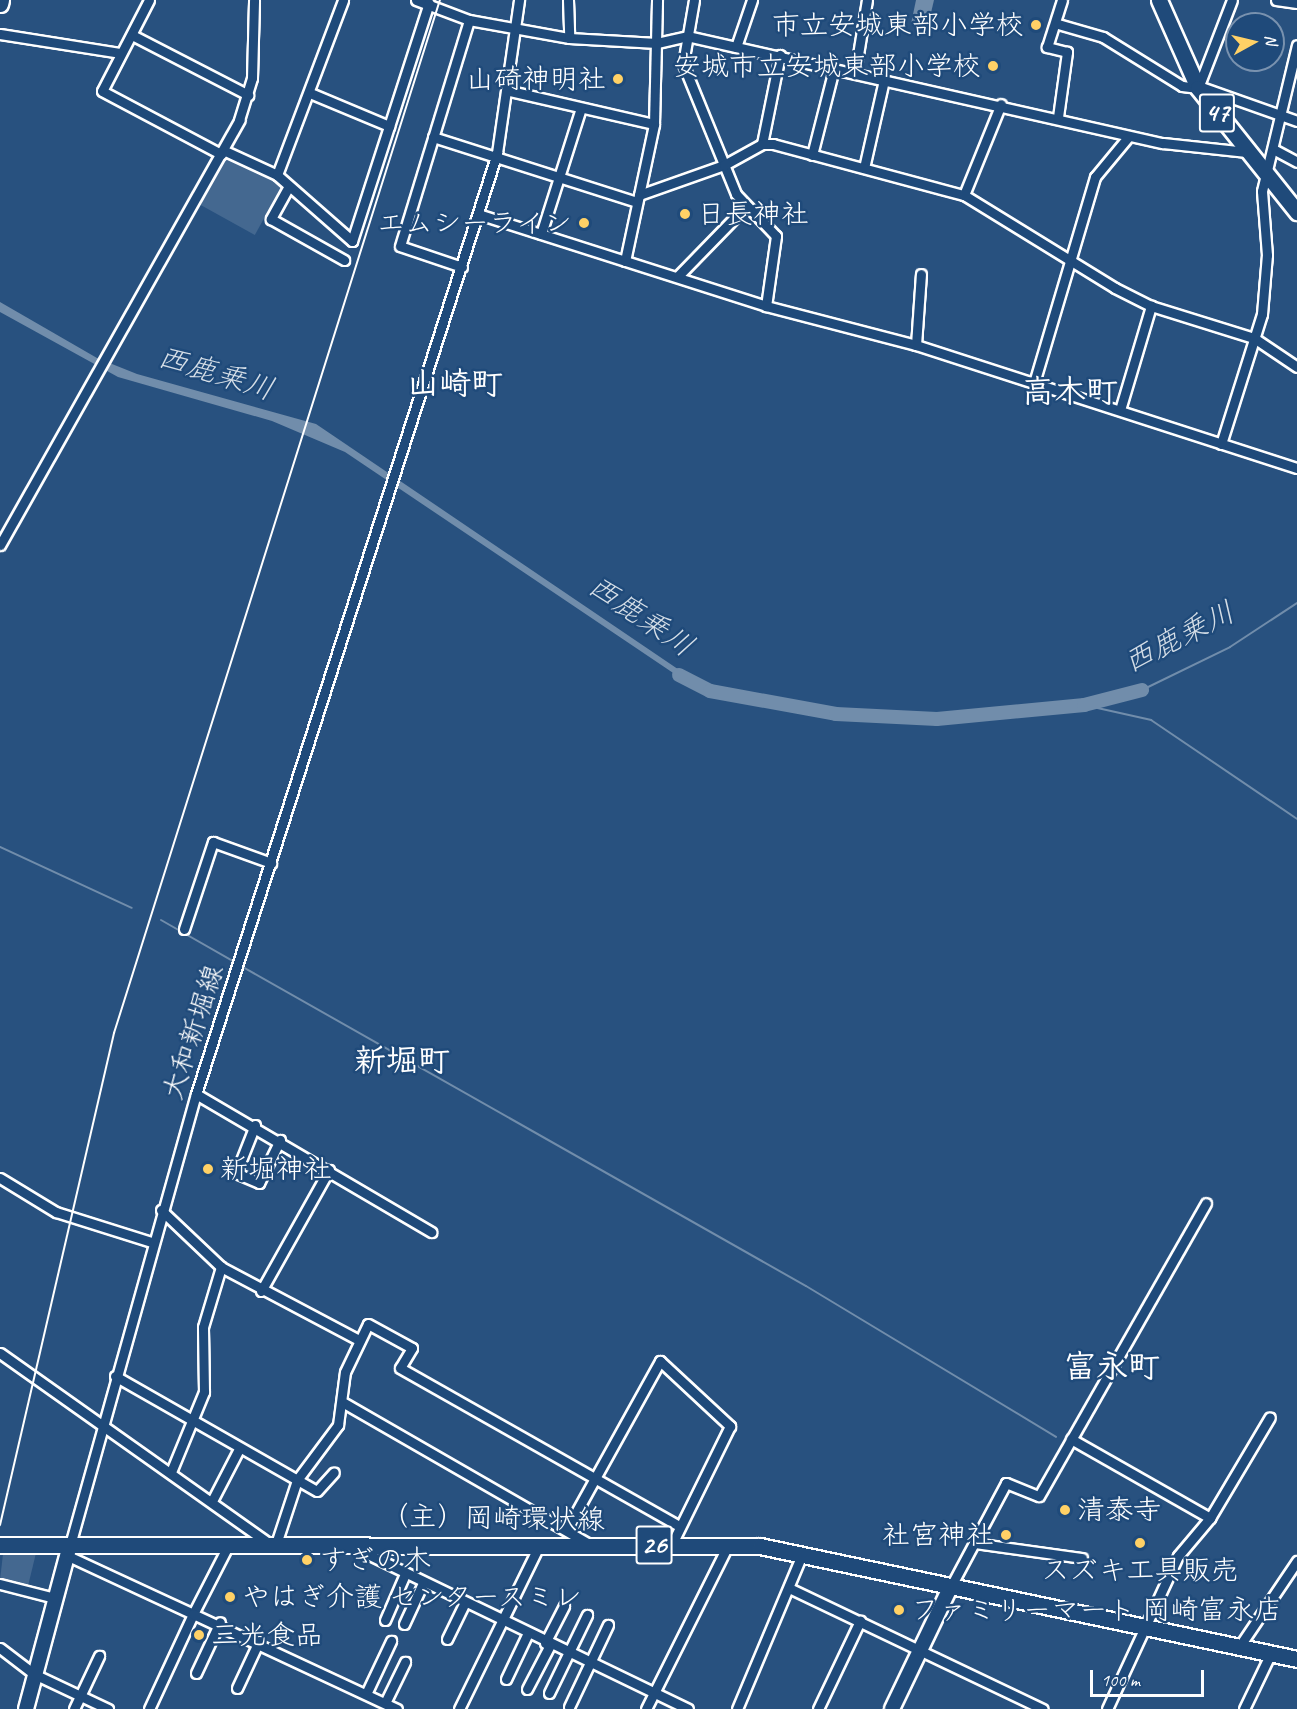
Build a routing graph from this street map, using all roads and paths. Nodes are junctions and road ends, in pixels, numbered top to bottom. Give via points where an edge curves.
1 (149, 0) edge
2 (254, 0) edge
3 (343, 0) edge
4 (519, 0) edge
5 (568, 0) edge
6 (657, 0) edge
7 (694, 0) edge
8 (752, 0) edge
9 (867, 0) edge
10 (1062, 0) edge
11 (1159, 0) edge
12 (1232, 0) edge
13 (1276, 0) edge
14 (424, 1) edge
15 (1297, 3) edge
16 (469, 20) junction
17 (1058, 24) junction
18 (514, 29) junction
19 (0, 34) edge
20 (132, 35) junction
21 (687, 36) junction
22 (569, 38) junction
23 (657, 43) junction
24 (1297, 45) edge
25 (736, 47) junction
26 (120, 53) junction
27 (780, 55) junction
28 (834, 69) junction
29 (855, 73) junction
30 (884, 80) junction
31 (1200, 88) junction
32 (510, 91) junction
33 (310, 93) junction
34 (248, 95) junction
35 (1001, 104) junction
36 (581, 108) junction
37 (1281, 114) junction
38 (1058, 117) junction
39 (1297, 121) edge
40 (654, 123) junction
41 (389, 126) junction
42 (1129, 136) junction
43 (433, 137) junction
44 (762, 144) junction
45 (1273, 149) junction
46 (222, 152) junction
47 (1247, 152) junction
48 (497, 153) junction
49 (812, 155) junction
50 (1297, 162) edge
51 (724, 165) junction
52 (864, 168) junction
53 (277, 175) junction
54 (1268, 176) junction
55 (560, 177) junction
56 (289, 186) junction
57 (964, 195) junction
58 (638, 198) junction
59 (746, 206) junction
60 (1297, 211) edge
61 (478, 214) junction
62 (541, 234) junction
63 (344, 260) dead end
64 (625, 261) junction
65 (1071, 263) junction
66 (462, 267) junction
67 (921, 273) dead end
68 (678, 276) junction
69 (766, 306) junction
70 (1151, 306) junction
71 (1254, 338) junction
72 (916, 345) junction
73 (1297, 367) edge
74 (1034, 383) junction
75 (1120, 410) junction
76 (1221, 444) junction
77 (1297, 468) edge
78 (0, 545) edge
79 (271, 863) junction
80 (184, 929) dead end
81 (196, 1094) junction
82 (255, 1125) junction
83 (280, 1140) junction
84 (329, 1170) junction
85 (0, 1178) edge
86 (1206, 1203) dead end
87 (161, 1210) junction
88 (431, 1232) dead end
89 (151, 1242) junction
90 (220, 1267) junction
91 (261, 1291) junction
92 (359, 1340) junction
93 (0, 1353) edge
94 (115, 1376) junction
95 (344, 1403) junction
96 (1270, 1417) dead end
97 (105, 1424) junction
98 (193, 1425) junction
99 (1071, 1439) junction
100 (239, 1449) junction
101 (171, 1472) junction
102 (334, 1472) dead end
103 (297, 1480) junction
104 (592, 1480) junction
105 (212, 1501) junction
106 (1210, 1518) junction
107 (678, 1525) junction
108 (568, 1527) junction
109 (342, 1542) junction
110 (974, 1543) junction
111 (229, 1544) junction
112 (273, 1544) junction
113 (540, 1544) junction
114 (672, 1544) junction
115 (0, 1545) edge
116 (591, 1545) junction
117 (728, 1545) junction
118 (68, 1550) junction
119 (801, 1557) junction
120 (1082, 1558) dead end
121 (1297, 1561) edge
122 (405, 1574) junction
123 (423, 1583) junction
124 (0, 1584) edge
125 (789, 1588) junction
126 (950, 1588) junction
127 (55, 1598) junction
128 (464, 1604) junction
129 (564, 1606) dead end
130 (193, 1614) junction
131 (587, 1615) dead end
132 (385, 1620) dead end
133 (860, 1621) junction
134 (500, 1622) junction
135 (220, 1623) junction
136 (404, 1624) dead end
137 (608, 1625) dead end
138 (1146, 1629) junction
139 (527, 1635) junction
140 (447, 1639) dead end
141 (259, 1641) junction
142 (391, 1641) dead end
143 (547, 1644) junction
144 (1239, 1647) junction
145 (0, 1648) edge
146 (921, 1650) junction
147 (1271, 1653) junction
148 (569, 1654) junction
149 (99, 1656) dead end
150 (1297, 1659) edge
151 (405, 1662) dead end
152 (589, 1663) junction
153 (196, 1673) dead end
154 (34, 1674) junction
155 (506, 1678) dead end
156 (237, 1688) dead end
157 (527, 1689) dead end
158 (549, 1693) dead end
159 (654, 1693) junction
160 (366, 1694) junction
161 (80, 1696) junction
162 (385, 1703) junction
163 (569, 1707) dead end
164 (26, 1709) edge
165 (74, 1709) edge
166 (108, 1709) edge
167 (149, 1709) edge
168 (397, 1709) edge
169 (459, 1709) edge
170 (646, 1709) edge
171 (688, 1709) edge
172 (737, 1709) edge
173 (818, 1709) edge
174 (892, 1709) edge
175 (1043, 1709) edge
176 (1107, 1709) edge
177 (1244, 1709) edge

1 - 20 street
2 - 34 street
3 - 33 street
4 - 18 street, 大和新堀線
5 - 22 street
6 - 23 street
7 - 21 street
8 - 25 street
9 - 29 street
10 - 17 street
11 - 31 main road, 47
12 - 31 street
13 - 15 street
14 - 16 street
14 - 41 street
16 - 18 street
16 - 43 street
17 - 31 street via 1103,37 1182,86
17 - 38 street via 1047,47 1067,52
18 - 22 street
18 - 32 street, 大和新堀線
19 - 26 street
20 - 26 street
20 - 34 street
21 - 23 street
21 - 25 street
21 - 51 street via 684,64 689,83
22 - 23 street
23 - 40 street
24 - 37 street
25 - 27 street
26 - 46 street via 102,91
27 - 28 street
27 - 44 street
28 - 29 street
28 - 49 street
29 - 30 street
30 - 35 street
30 - 52 street
31 - 37 street
31 - 47 main road, 47
32 - 36 street
32 - 48 street, 大和新堀線
33 - 41 street
33 - 53 street
34 - 46 street
35 - 38 street
35 - 57 street
36 - 40 street
36 - 55 street
37 - 39 street
37 - 45 street
38 - 42 street
40 - 58 street
41 - 56 street via 352,241
42 - 47 street
42 - 65 street via 1095,177
43 - 48 street
43 - 66 street via 400,246
44 - 49 street
44 - 51 street
45 - 50 street
45 - 54 street
46 - 53 street
46 - 78 street
47 - 54 main road, 47
48 - 55 street
48 - 61 street, 大和新堀線
49 - 52 street
51 - 58 street
51 - 59 street
52 - 57 street
53 - 56 street
54 - 60 main road, 47
54 - 71 street via 1262,191 1266,281
55 - 58 street
55 - 62 street
56 - 63 street via 271,219
57 - 65 street
58 - 64 street
59 - 68 street
59 - 69 street via 776,236
61 - 62 street
61 - 66 street, 大和新堀線
62 - 64 street
64 - 68 street
65 - 70 street
65 - 74 street
66 - 79 street, 大和新堀線
67 - 72 street
68 - 69 street
69 - 72 street
70 - 71 street
70 - 75 street
71 - 73 street
71 - 76 street
72 - 74 street
74 - 75 street
75 - 76 street
76 - 77 street
79 - 80 street via 213,842
79 - 81 street, 大和新堀線
81 - 82 street
81 - 87 street, 大和新堀線
82 - 83 street
82 - 83 street via 236,1173 259,1183
83 - 84 street
84 - 88 street
84 - 91 street
85 - 89 street via 56,1212
86 - 99 street
87 - 89 street, 大和新堀線
87 - 90 street
89 - 94 street, 大和新堀線
90 - 91 street
90 - 98 street via 203,1327 204,1392
91 - 92 street
92 - 95 street via 345,1372
92 - 104 street via 368,1324 412,1348 400,1368
93 - 97 street
94 - 97 street, 大和新堀線
94 - 98 street
95 - 103 street via 338,1425
95 - 108 street
96 - 106 street
97 - 101 street
97 - 118 street, 大和新堀線
98 - 100 street
98 - 101 street
99 - 106 street
99 - 110 street via 1039,1496 1006,1483
100 - 103 street
100 - 105 street
101 - 105 street
102 - 103 street via 317,1491
103 - 112 street
104 - 107 street
104 - 107 street via 660,1361 730,1426
104 - 108 street
105 - 112 street
106 - 138 street via 1178,1556
107 - 114 street
108 - 116 street
109 - 112 main road, （主）岡崎環状線 / 26
109 - 113 main road, （主）岡崎環状線 / 26
109 - 122 street
110 - 120 street
110 - 126 street
111 - 112 main road, （主）岡崎環状線 / 26
111 - 118 main road, （主）岡崎環状線 / 26
111 - 130 street
113 - 116 main road, （主）岡崎環状線 / 26
113 - 134 street
114 - 116 main road, （主）岡崎環状線 / 26
114 - 117 main road, （主）岡崎環状線 / 26
115 - 118 main road, （主）岡崎環状線 / 26
117 - 119 main road, （主）岡崎環状線 / 26
117 - 159 street
118 - 127 street
118 - 130 street
119 - 125 street
119 - 126 main road, （主）岡崎環状線 / 26
121 - 144 street
122 - 123 street
122 - 132 street
123 - 128 street
123 - 136 street
124 - 127 street
125 - 133 street
125 - 172 street
126 - 138 main road, （主）岡崎環状線 / 26
126 - 146 street
127 - 154 street
128 - 134 street
128 - 140 street
129 - 143 street
130 - 135 street
130 - 167 street
131 - 148 street
133 - 146 street
133 - 173 street
134 - 139 street
134 - 169 street
135 - 141 street
135 - 153 street
137 - 152 street
138 - 144 main road, （主）岡崎環状線 / 26
138 - 176 street
139 - 143 street
139 - 155 street
141 - 156 street
141 - 160 street
142 - 160 street
143 - 148 street
143 - 157 street
144 - 147 main road, （主）岡崎環状線 / 26
145 - 154 street
146 - 174 street
146 - 175 street
147 - 150 main road, （主）岡崎環状線 / 26
147 - 177 street
148 - 152 street
148 - 158 street
149 - 161 street
151 - 162 street
152 - 159 street
152 - 163 street
154 - 161 street
154 - 164 street
159 - 170 street
159 - 171 street
160 - 162 street
161 - 165 street
161 - 166 street
162 - 168 street

